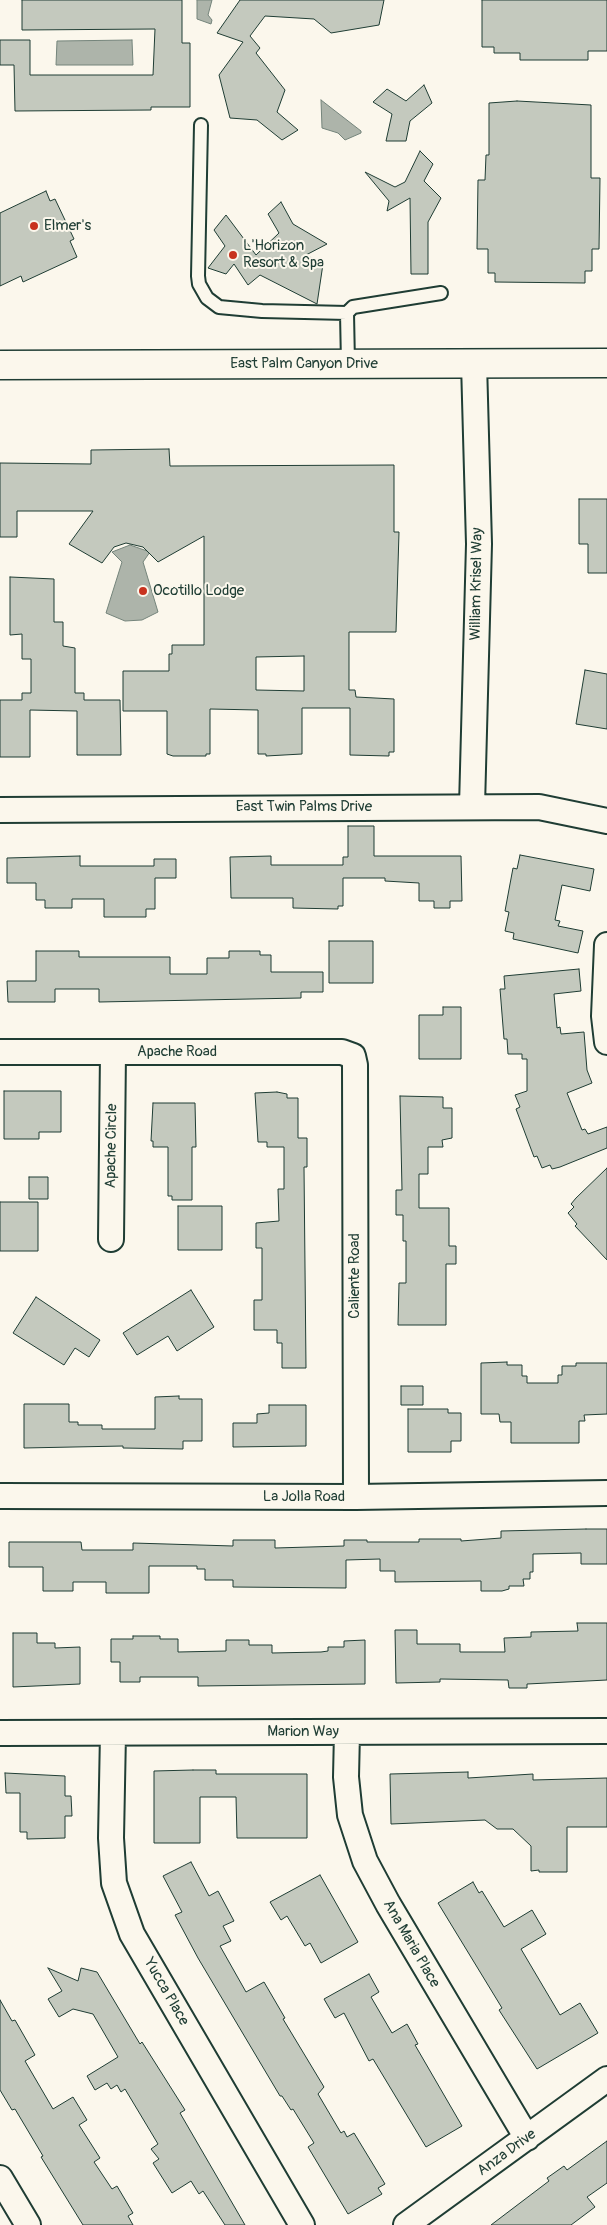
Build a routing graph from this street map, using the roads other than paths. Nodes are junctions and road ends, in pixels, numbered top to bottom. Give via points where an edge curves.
1 (201, 124) dead end
2 (441, 293) dead end
3 (347, 313) junction
4 (474, 363) junction
5 (607, 363) edge
6 (348, 364) junction
7 (0, 365) edge
8 (472, 806) junction
9 (0, 810) edge
10 (607, 821) edge
11 (607, 945) edge
12 (607, 1042) edge
13 (0, 1052) edge
14 (112, 1052) junction
15 (353, 1056) joint
16 (110, 1239) dead end
17 (607, 1493) edge
18 (0, 1496) edge
19 (356, 1497) junction
20 (607, 1731) edge
21 (347, 1732) junction
22 (0, 1733) edge
23 (113, 1734) junction
24 (607, 2079) edge
25 (527, 2138) junction
26 (0, 2178) edge
27 (28, 2225) edge
28 (302, 2225) edge
29 (406, 2225) edge

1 - 3 lane via 198,284 207,298 219,307
2 - 3 lane via 353,307
3 - 6 lane
4 - 5 main road, East Palm Canyon Drive
4 - 6 main road, East Palm Canyon Drive
4 - 8 street, William Krisel Way via 479,544
6 - 7 main road, East Palm Canyon Drive
8 - 9 street, East Twin Palms Drive
8 - 10 street, East Twin Palms Drive via 539,807
11 - 12 street via 604,1007
13 - 14 street, Apache Road
14 - 15 street, Apache Road via 342,1052
14 - 16 street, Apache Circle
15 - 19 street, Caliente Road
17 - 19 street, La Jolla Road
18 - 19 street, La Jolla Road
20 - 21 street, Marion Way
21 - 23 street, Marion Way
21 - 25 street, Ana Maria Place via 346,1776 350,1815 365,1861
22 - 23 street, Marion Way
23 - 28 street, Yucca Place via 111,1838 114,1883 132,1934
24 - 25 street, Anza Drive
25 - 29 street, Anza Drive
26 - 27 street

